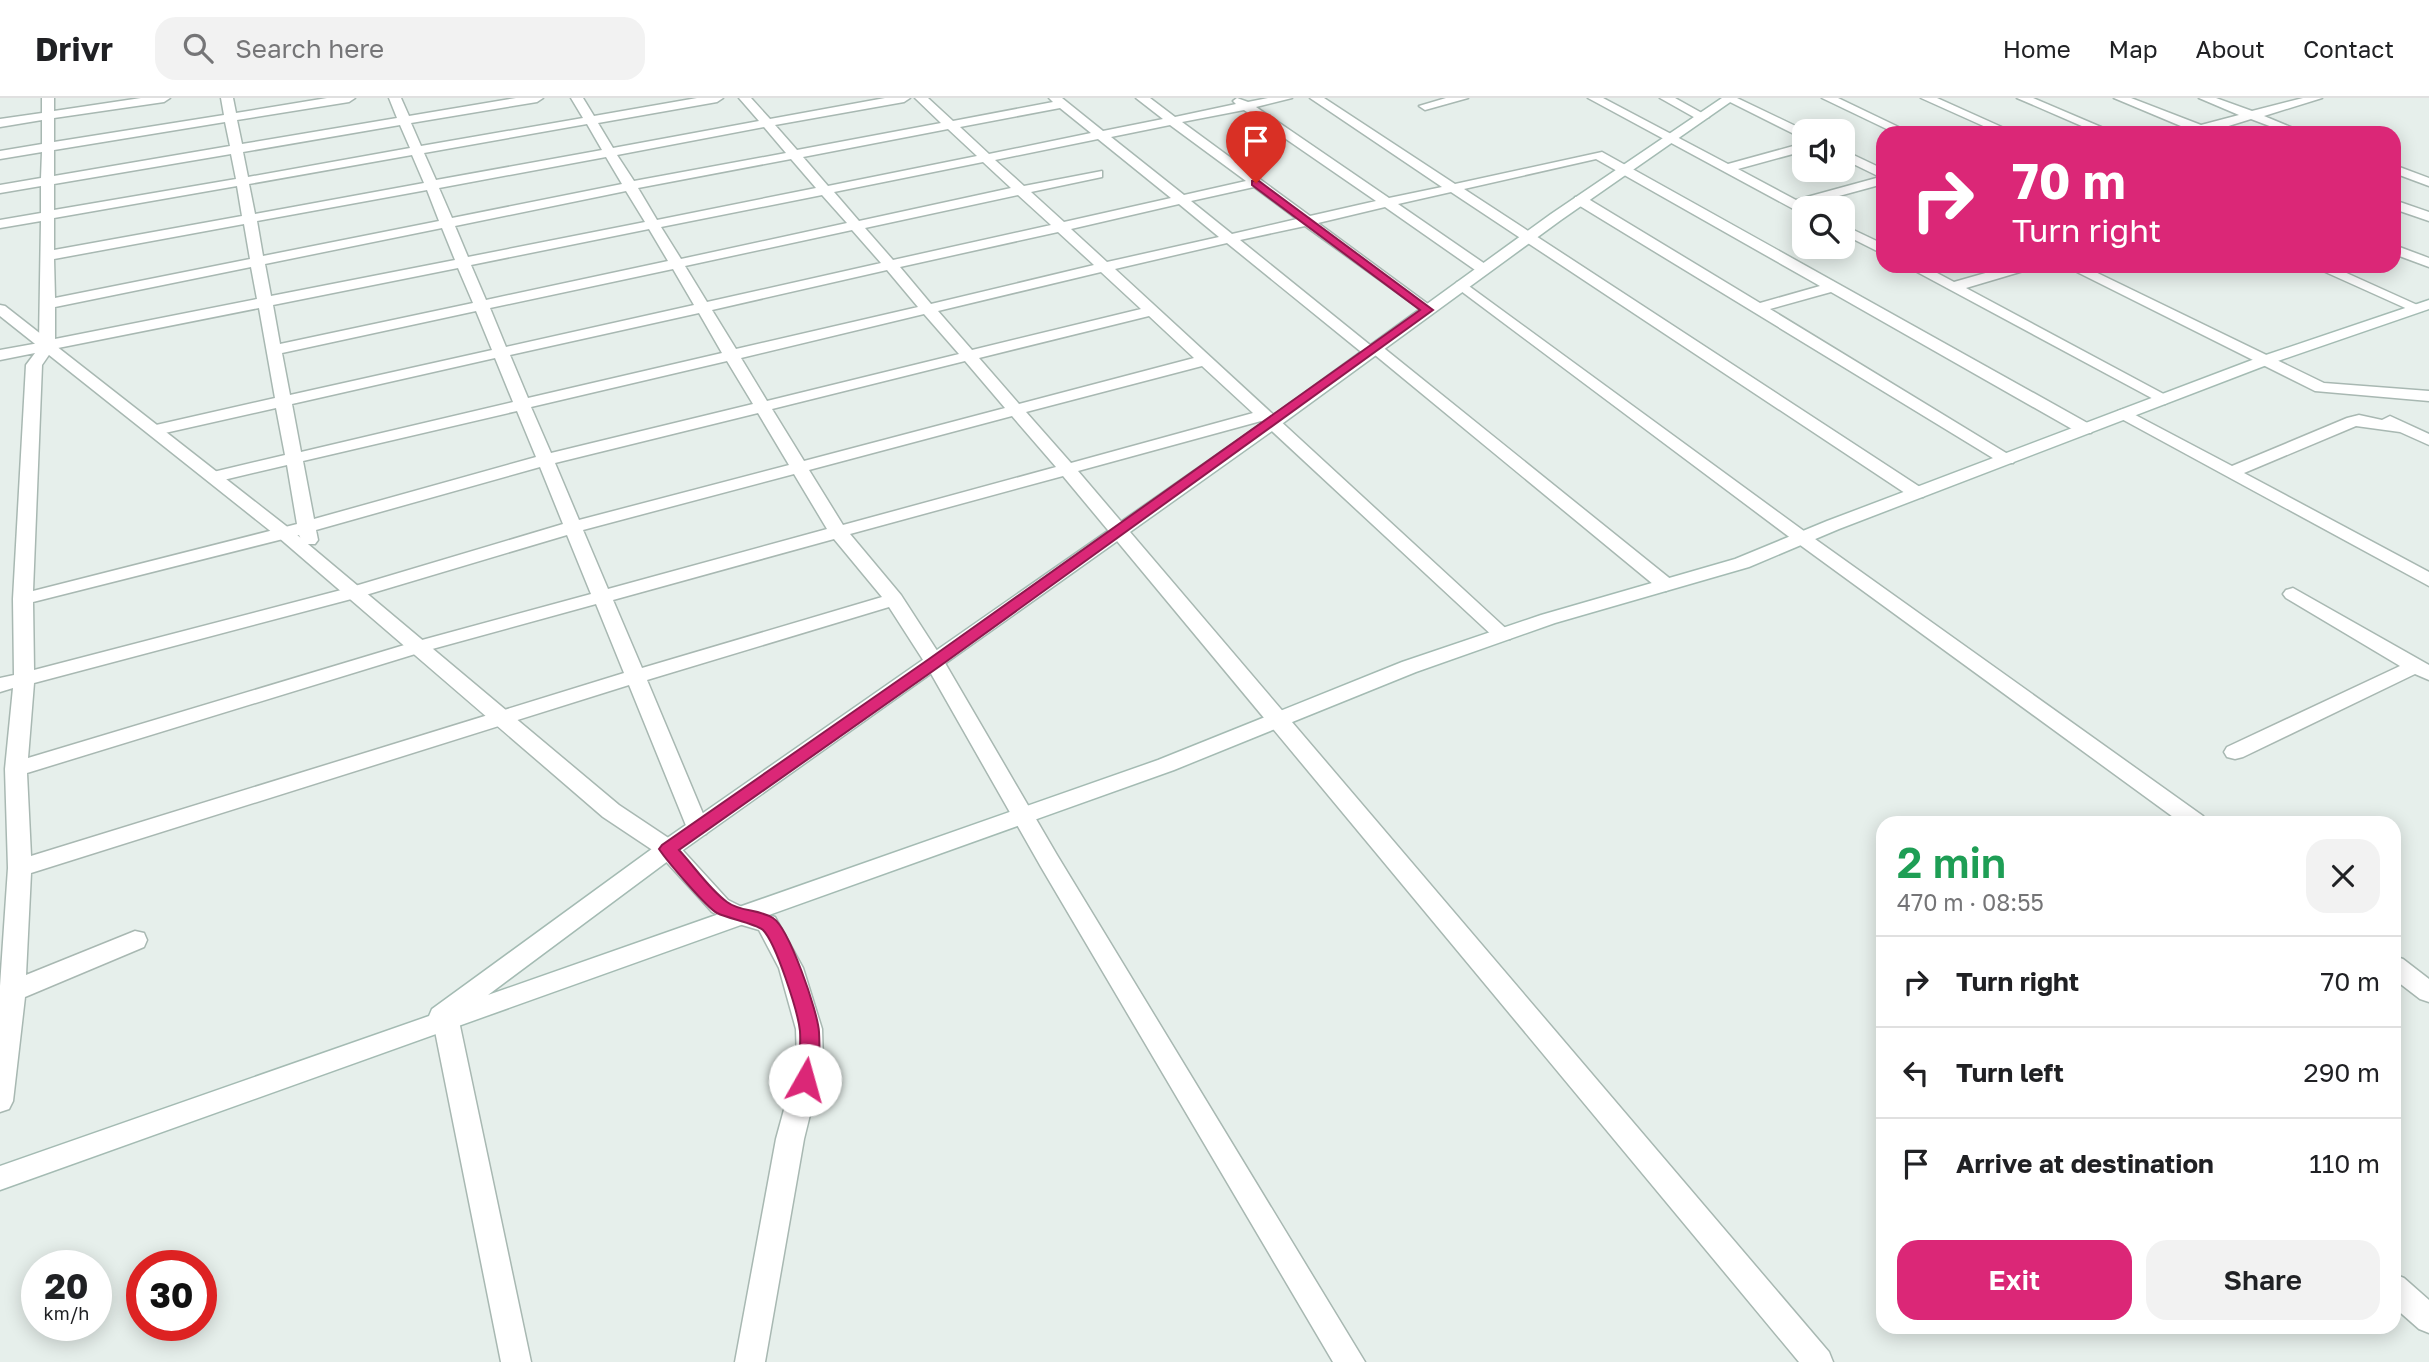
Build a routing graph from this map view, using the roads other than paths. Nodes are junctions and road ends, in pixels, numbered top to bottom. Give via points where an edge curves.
1 (48, 98) edge
2 (164, 98) edge
3 (227, 98) edge
4 (349, 98) edge
5 (395, 98) edge
6 (537, 98) edge
7 (577, 98) edge
8 (717, 98) edge
9 (745, 98) edge
10 (904, 98) edge
11 (921, 98) edge
12 (1142, 98) edge
13 (1286, 98) edge
14 (1316, 98) edge
15 (1462, 98) edge
16 (1594, 98) edge
17 (1666, 98) edge
18 (1729, 98) edge
19 (1828, 98) edge
20 (1927, 98) edge
21 (2023, 98) edge
22 (2120, 98) edge
23 (2205, 98) edge
24 (2309, 99) edge
25 (1058, 101) edge
26 (1240, 102) edge
27 (1425, 106) dead end
28 (2251, 115) junction
29 (48, 116) junction
30 (230, 117) junction
31 (1703, 117) junction
32 (404, 120) junction
33 (591, 120) junction
34 (1173, 121) junction
35 (0, 123) edge
36 (767, 123) junction
37 (951, 125) junction
38 (1890, 126) edge
39 (1993, 126) edge
40 (2092, 126) edge
41 (2192, 126) edge
42 (2219, 126) edge
43 (2280, 126) edge
44 (1792, 129) edge
45 (1101, 135) junction
46 (1670, 138) junction
47 (47, 147) junction
48 (236, 149) junction
49 (1792, 150) edge
50 (417, 151) junction
51 (610, 152) junction
52 (0, 155) edge
53 (794, 155) junction
54 (986, 158) junction
55 (1855, 160) edge
56 (1726, 168) junction
57 (1624, 170) junction
58 (1876, 170) edge
59 (2401, 172) edge
60 (1097, 174) dead end
61 (48, 181) junction
62 (242, 182) junction
63 (1876, 182) edge
64 (2429, 182) edge
65 (1256, 183) junction
66 (431, 185) junction
67 (630, 186) junction
68 (1452, 187) junction
69 (0, 189) edge
70 (825, 190) junction
71 (1022, 191) junction
72 (1831, 196) edge
73 (1181, 200) junction
74 (1580, 200) junction
75 (1386, 202) junction
76 (1792, 202) edge
77 (2401, 207) edge
78 (47, 216) junction
79 (2429, 217) edge
80 (249, 218) junction
81 (1306, 220) junction
82 (446, 223) junction
83 (0, 225) edge
84 (654, 225) junction
85 (856, 226) junction
86 (1061, 227) junction
87 (1855, 235) edge
88 (1528, 237) junction
89 (1229, 239) junction
90 (1876, 246) edge
91 (2401, 252) edge
92 (47, 256) junction
93 (257, 261) junction
94 (676, 262) junction
95 (463, 263) junction
96 (2429, 263) edge
97 (891, 266) junction
98 (1105, 267) junction
99 (1483, 270) junction
100 (1926, 273) edge
101 (2001, 273) edge
102 (2087, 273) edge
103 (2337, 273) edge
104 (1462, 285) junction
105 (1833, 287) junction
106 (1953, 287) junction
107 (47, 303) junction
108 (264, 303) junction
109 (481, 305) junction
110 (2423, 306) edge
111 (704, 308) junction
112 (1758, 308) junction
113 (0, 309) edge
114 (928, 309) junction
115 (1427, 310) junction
116 (1152, 311) junction
117 (47, 346) junction
118 (273, 350) junction
119 (1373, 350) junction
120 (501, 354) junction
121 (0, 355) edge
122 (732, 356) junction
123 (969, 356) junction
124 (1205, 360) junction
125 (2273, 363) junction
126 (2316, 385) junction
127 (2429, 396) edge
128 (2165, 399) junction
129 (281, 402) junction
130 (522, 405) junction
131 (763, 407) junction
132 (1016, 410) junction
133 (2124, 414) junction
134 (1269, 419) junction
135 (2402, 427) junction
136 (2085, 429) junction
137 (156, 430) junction
138 (2429, 440) edge
139 (293, 458) junction
140 (2007, 458) junction
141 (545, 460) junction
142 (799, 467) junction
143 (1067, 469) junction
144 (2231, 472) junction
145 (215, 477) junction
146 (1917, 493) junction
147 (307, 527) junction
148 (573, 527) junction
149 (1119, 529) junction
150 (838, 532) junction
151 (284, 533) junction
152 (1802, 538) junction
153 (311, 557) junction
154 (2429, 580) edge
155 (1666, 584) junction
156 (352, 593) junction
157 (2293, 594) dead end
158 (601, 597) junction
159 (23, 599) junction
160 (894, 599) junction
161 (1503, 635) junction
162 (418, 647) junction
163 (935, 663) junction
164 (2422, 670) edge
165 (635, 677) junction
166 (24, 679) junction
167 (0, 685) edge
168 (500, 717) junction
169 (1279, 719) junction
170 (2235, 752) dead end
171 (16, 769) junction
172 (1024, 814) junction
173 (2187, 816) edge
174 (698, 828) junction
175 (668, 849) junction
176 (20, 868) junction
177 (740, 916) junction
178 (135, 940) dead end
179 (2401, 971) edge
180 (2429, 992) edge
181 (6, 994) edge
182 (434, 1025) junction
183 (0, 1101) edge
184 (0, 1178) edge
185 (2401, 1294) edge
186 (2429, 1319) edge
187 (516, 1362) edge
188 (750, 1362) edge
189 (1350, 1362) edge
190 (1818, 1362) edge

1 - 29 street
2 - 29 street
3 - 30 street
4 - 30 street
5 - 32 street
6 - 32 street
7 - 33 street
8 - 33 street
9 - 36 street
10 - 36 street
11 - 37 street
12 - 34 street
13 - 26 street
14 - 68 street
15 - 27 street
16 - 46 street
17 - 31 street
18 - 31 street
18 - 44 street
19 - 38 street
20 - 39 street
21 - 40 street
22 - 41 street
23 - 28 street
24 - 28 street
25 - 37 street
25 - 45 street
26 - 34 street
26 - 75 street
28 - 42 street
28 - 43 street
29 - 35 street
29 - 47 street
30 - 47 street
30 - 48 street
31 - 46 street
32 - 48 street
32 - 50 street
33 - 50 street
33 - 51 street
34 - 45 street
34 - 65 street
36 - 51 street
36 - 53 street
37 - 53 street
37 - 54 street
45 - 54 street
45 - 73 street
46 - 56 street
46 - 57 street
47 - 52 street
47 - 61 street
48 - 61 street
48 - 62 street
49 - 56 street
50 - 62 street
50 - 66 street
51 - 66 street
51 - 67 street
53 - 67 street
53 - 70 street
54 - 70 street
54 - 71 street
55 - 58 street
56 - 76 street
57 - 68 street via 1598,155
57 - 74 street
57 - 105 street
59 - 64 street
60 - 71 street
61 - 69 street
61 - 78 street
62 - 78 street
62 - 80 street
63 - 72 street
65 - 73 street
65 - 81 street
66 - 80 street
66 - 82 street
67 - 82 street
67 - 84 street
68 - 75 street
68 - 88 street
70 - 84 street
70 - 85 street
71 - 85 street
71 - 86 street
73 - 86 street
73 - 89 street
74 - 88 street
74 - 112 street
75 - 81 street
75 - 99 street
77 - 79 street
78 - 83 street
78 - 92 street
80 - 92 street
80 - 93 street
81 - 89 street
81 - 115 street
82 - 93 street
82 - 95 street
84 - 94 street
84 - 95 street
85 - 94 street
85 - 97 street
86 - 97 street
86 - 98 street
87 - 90 street
88 - 99 street
88 - 146 street
89 - 98 street
89 - 119 street
91 - 96 street
92 - 107 street
93 - 107 street
93 - 108 street
94 - 109 street
94 - 111 street
95 - 108 street
95 - 109 street
97 - 111 street
97 - 114 street
98 - 114 street
98 - 116 street
99 - 104 street
100 - 106 street
101 - 106 street
102 - 125 street
103 - 110 street
104 - 115 street
104 - 152 street
105 - 112 street
105 - 136 street
106 - 128 street
107 - 117 street
108 - 117 street
108 - 118 street
109 - 118 street
109 - 120 street
110 - 125 street
111 - 120 street
111 - 122 street
112 - 140 street
113 - 117 street
114 - 122 street
114 - 123 street
115 - 119 street
116 - 123 street
116 - 124 street
117 - 121 street
117 - 137 street
117 - 159 street via 34,366
118 - 129 street
119 - 134 street
119 - 155 street
120 - 129 street
120 - 130 street
122 - 130 street
122 - 131 street
123 - 131 street
123 - 132 street
124 - 132 street
124 - 134 street
125 - 126 street
125 - 128 street
126 - 127 street
126 - 135 street
128 - 133 street
129 - 137 street
129 - 139 street
130 - 139 street
130 - 141 street
131 - 141 street
131 - 142 street
132 - 142 street
132 - 143 street
133 - 136 street
133 - 144 street
134 - 143 street
134 - 149 street
134 - 161 street
135 - 138 street
135 - 144 street via 2353,421
136 - 140 street
137 - 145 street
139 - 145 street
139 - 147 street
140 - 146 street
141 - 147 street
141 - 148 street
142 - 148 street
142 - 150 street
143 - 149 street
143 - 150 street
144 - 154 street
145 - 151 street
146 - 152 street
147 - 151 street
147 - 153 street
148 - 156 street
148 - 158 street
149 - 163 street
149 - 169 street
150 - 158 street
150 - 160 street
151 - 153 street
151 - 159 street
152 - 155 street via 1742,562
152 - 173 street
153 - 156 street
155 - 161 street
156 - 162 street
156 - 166 street
157 - 164 street
158 - 162 street
158 - 165 street
159 - 166 street
160 - 163 street
160 - 165 street
161 - 169 street
162 - 168 street
162 - 171 street
163 - 172 street
163 - 174 street
164 - 170 street
165 - 168 street
165 - 174 street
166 - 167 street
166 - 171 street
168 - 175 street via 611,811
168 - 176 street
169 - 172 street via 1166,765
169 - 190 street
171 - 176 street
172 - 177 street
172 - 189 street
174 - 175 street
175 - 177 street via 720,906
175 - 182 street
176 - 181 street
177 - 182 street
177 - 188 street via 767,923 792,968 809,1029 810,1062 790,1139
178 - 181 street
179 - 180 street
181 - 183 street
182 - 184 street
182 - 187 street
185 - 186 street

